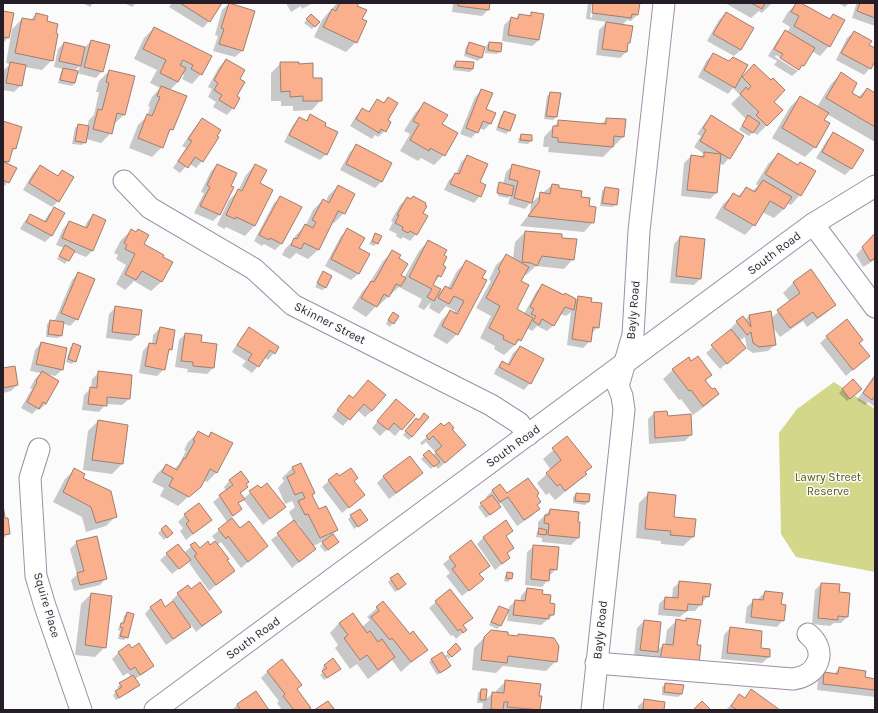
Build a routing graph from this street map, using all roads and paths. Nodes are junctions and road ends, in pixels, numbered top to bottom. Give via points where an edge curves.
1 (664, 3) edge
2 (124, 181) dead end
3 (875, 186) edge
4 (813, 224) junction
5 (875, 307) edge
6 (625, 364) junction
7 (528, 435) junction
8 (38, 449) dead end
9 (808, 634) dead end
10 (596, 663) junction
11 (81, 710) edge
12 (155, 710) edge
13 (592, 710) edge

1 - 6 street, Bayly Road via 639,231 633,335
2 - 7 street, Skinner Street via 150,208 254,269 293,305 491,405 519,423
3 - 4 street, South Road
4 - 5 street
4 - 6 street, South Road
6 - 7 street, South Road
6 - 10 street, Bayly Road via 618,386 624,410
7 - 12 street, South Road
8 - 11 street, Squire Place via 30,478 36,576
9 - 10 street via 817,646 818,661 813,671 793,679
10 - 13 street, Bayly Road

